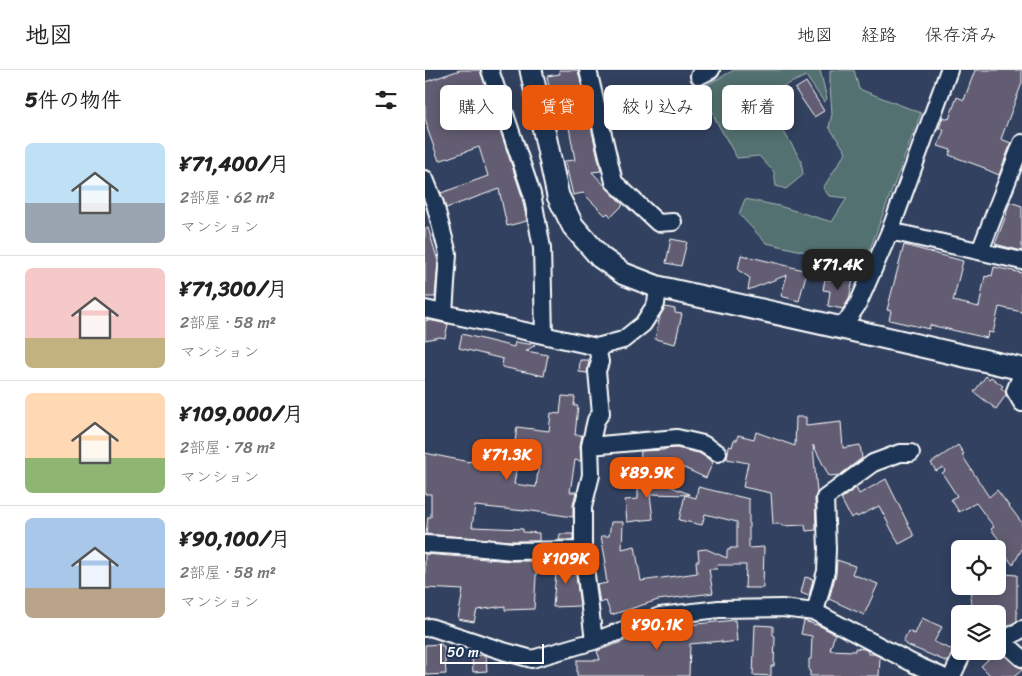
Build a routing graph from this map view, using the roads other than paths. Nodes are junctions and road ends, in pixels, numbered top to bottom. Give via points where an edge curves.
1 (490, 70) edge
2 (531, 70) edge
3 (588, 70) edge
4 (949, 70) edge
5 (1022, 143) edge
6 (425, 179) edge
7 (430, 205) edge
8 (673, 222) dead end
9 (890, 231) junction
10 (980, 251) junction
11 (1022, 260) edge
12 (658, 287) junction
13 (425, 309) edge
14 (444, 313) junction
15 (842, 328) junction
16 (544, 335) junction
17 (597, 347) junction
18 (1022, 370) edge
19 (1022, 374) edge
20 (1022, 402) edge
21 (590, 446) junction
22 (718, 453) dead end
23 (911, 454) dead end
24 (425, 544) edge
25 (583, 550) junction
26 (815, 612) junction
27 (425, 628) edge
28 (1022, 629) edge
29 (1006, 638) edge
30 (594, 641) junction
31 (1006, 646) edge
32 (1022, 658) edge
33 (960, 660) edge
34 (941, 676) edge
35 (952, 676) edge

1 - 16 street via 532,194 542,248
2 - 12 street via 558,196 573,226 600,257 624,274
3 - 8 street via 613,182 658,223
4 - 9 street
5 - 10 street
6 - 7 street
7 - 14 street via 449,254
9 - 10 street
9 - 15 street via 858,304
10 - 11 street
12 - 15 street
12 - 17 street via 656,304 643,324 623,340
13 - 14 street
14 - 16 street
15 - 18 street
16 - 17 street
17 - 21 street via 601,362 597,371 601,413 596,420
19 - 20 street via 1015,391
21 - 22 street via 677,438 703,444
21 - 25 street via 591,475 583,507
23 - 26 street via 900,453 873,463 825,498 826,571
24 - 25 street via 512,551
25 - 30 street
26 - 30 street via 746,608 661,616
26 - 34 street
27 - 30 street via 532,658
28 - 29 street
31 - 32 street
33 - 35 street

